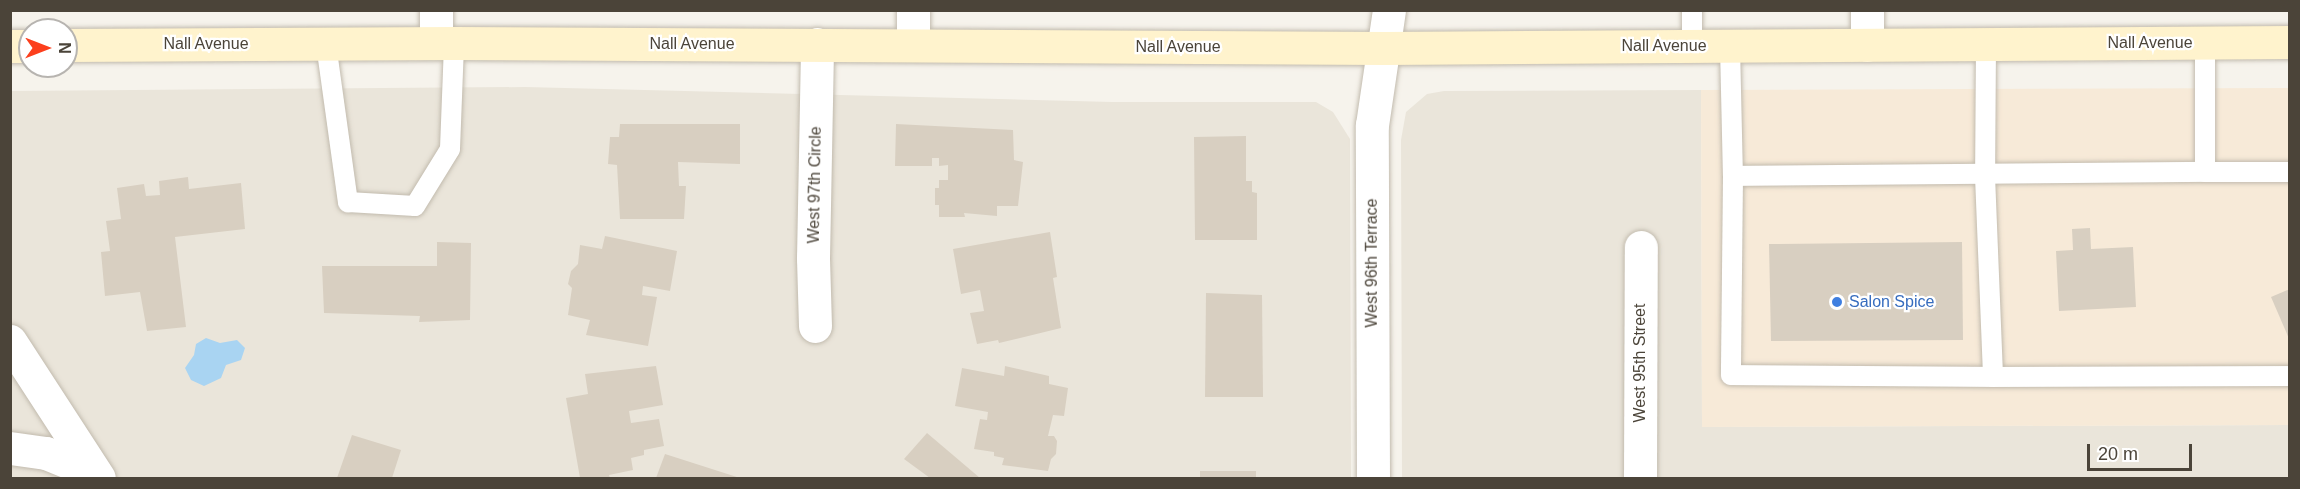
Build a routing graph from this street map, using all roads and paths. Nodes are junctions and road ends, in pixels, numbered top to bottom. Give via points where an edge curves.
1 (436, 10) edge
2 (913, 10) edge
3 (1389, 10) edge
4 (1692, 10) edge
5 (1867, 10) edge
6 (2205, 42) junction
7 (2289, 42) edge
8 (445, 43) junction
9 (326, 44) junction
10 (817, 44) junction
11 (1986, 44) junction
12 (78, 45) edge
13 (913, 45) junction
14 (1868, 45) junction
15 (1692, 46) junction
16 (1730, 46) junction
17 (1384, 48) junction
18 (2205, 172) junction
19 (2289, 172) edge
20 (1733, 176) junction
21 (1985, 176) junction
22 (1641, 247) dead end
23 (815, 326) dead end
24 (10, 341) edge
25 (2289, 376) edge
26 (1993, 377) junction
27 (10, 448) edge
28 (97, 476) edge
29 (1373, 478) edge
30 (1640, 478) edge

1 - 8 street
2 - 13 street
3 - 17 street, West 96th Terrace
4 - 15 lane
5 - 14 street
6 - 7 main road, Nall Avenue
6 - 11 main road, Nall Avenue
6 - 18 lane
8 - 9 main road, Nall Avenue
8 - 9 lane via 450,149 415,206 348,202
8 - 10 main road, Nall Avenue
9 - 12 main road, Nall Avenue
10 - 13 main road, Nall Avenue
10 - 23 street, West 97th Circle
11 - 14 main road, Nall Avenue
11 - 21 lane
13 - 17 main road, Nall Avenue
14 - 16 main road, Nall Avenue
15 - 16 main road, Nall Avenue
15 - 17 main road, Nall Avenue
16 - 20 lane
17 - 29 street, West 96th Terrace via 1372,125
18 - 19 lane
18 - 21 lane
20 - 21 lane
20 - 26 lane via 1731,375
21 - 26 lane
22 - 30 street, West 95th Street
24 - 28 street
25 - 26 lane
27 - 28 street via 46,453

